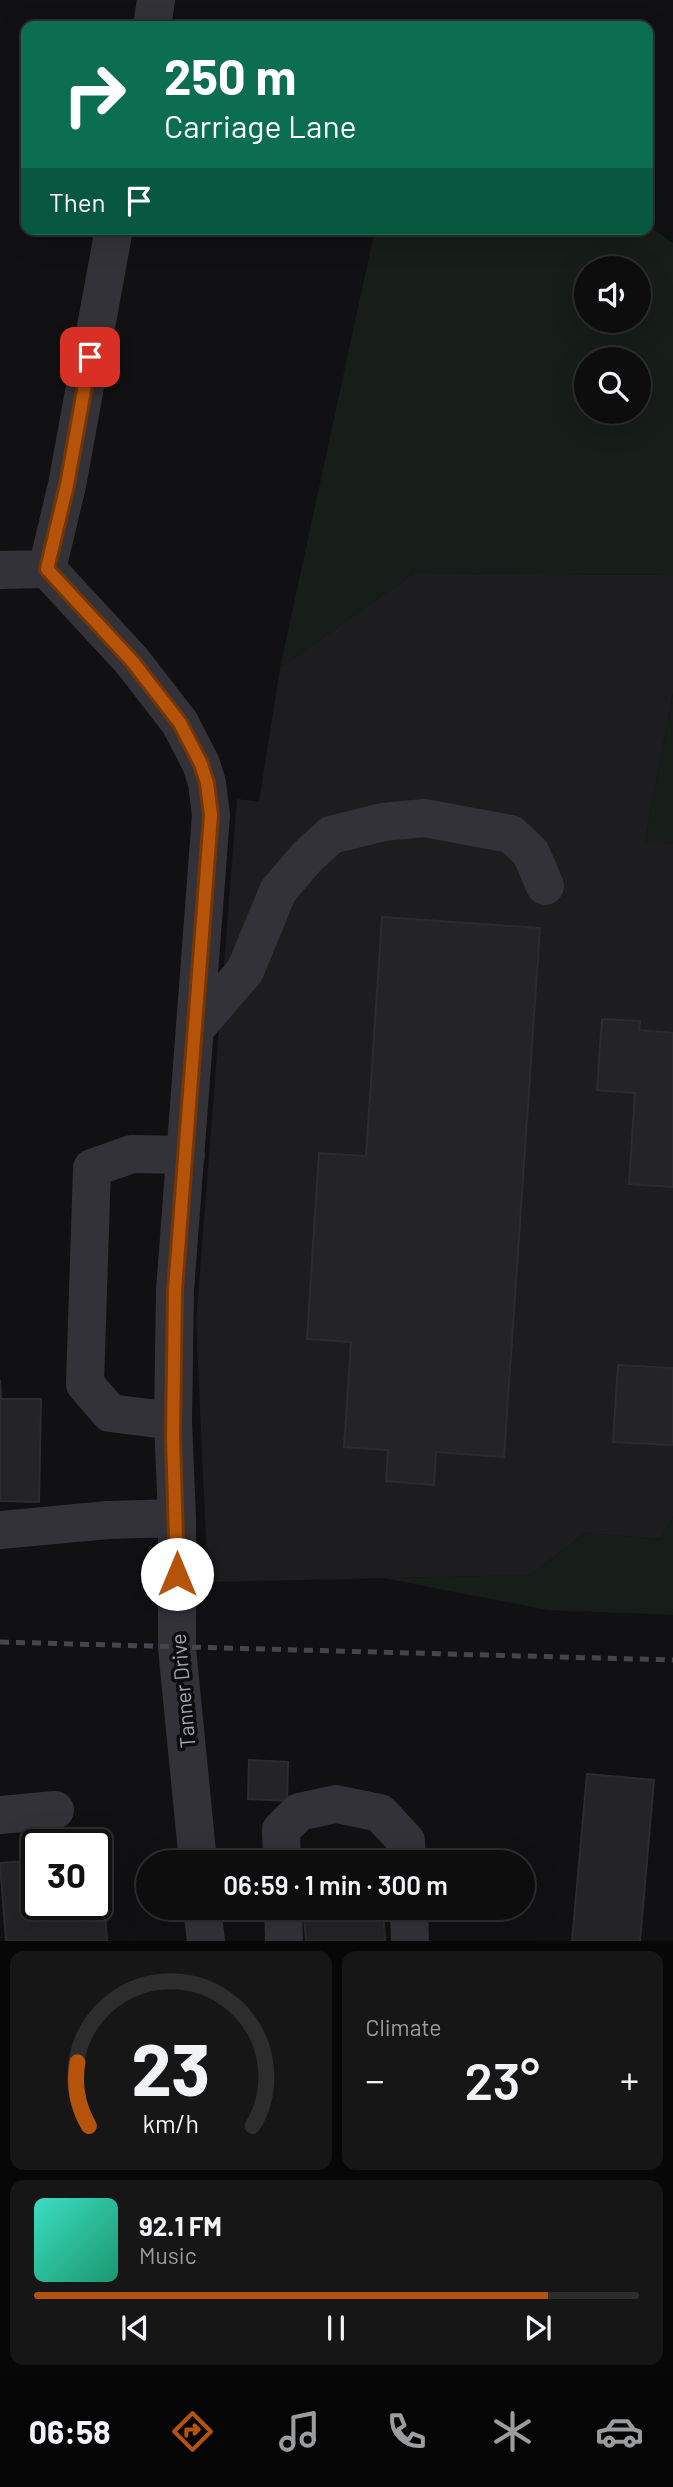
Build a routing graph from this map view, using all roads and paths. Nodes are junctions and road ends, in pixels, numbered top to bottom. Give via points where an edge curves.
1 (156, 0) edge
2 (153, 21) edge
3 (113, 235) edge
4 (47, 569) junction
5 (0, 570) edge
6 (545, 886) dead end
7 (195, 1029) junction
8 (186, 1155) junction
9 (173, 1421) junction
10 (177, 1518) junction
11 (0, 1530) edge
12 (55, 1810) dead end
13 (0, 1815) edge
14 (197, 1850) edge
15 (282, 1850) edge
16 (406, 1850) edge
17 (203, 1920) edge
18 (283, 1920) edge
19 (409, 1920) edge
20 (206, 1941) edge
21 (284, 1941) edge
22 (410, 1941) edge

1 - 2 street
3 - 4 street
4 - 5 street
4 - 7 street, Tanner Drive via 132,661 180,723 201,764 211,815
6 - 7 street via 531,853 512,834 424,818 331,835 278,891 245,971
7 - 8 street, Tanner Drive
8 - 9 street, Tanner Drive via 175,1290
8 - 9 street via 132,1154 92,1168 85,1384 110,1413
9 - 10 street, Tanner Drive
10 - 11 street
10 - 14 street, Tanner Drive via 177,1648
12 - 13 street
15 - 16 street via 281,1830 299,1812 336,1804 380,1813 406,1841
17 - 20 street
18 - 21 street
19 - 22 street

